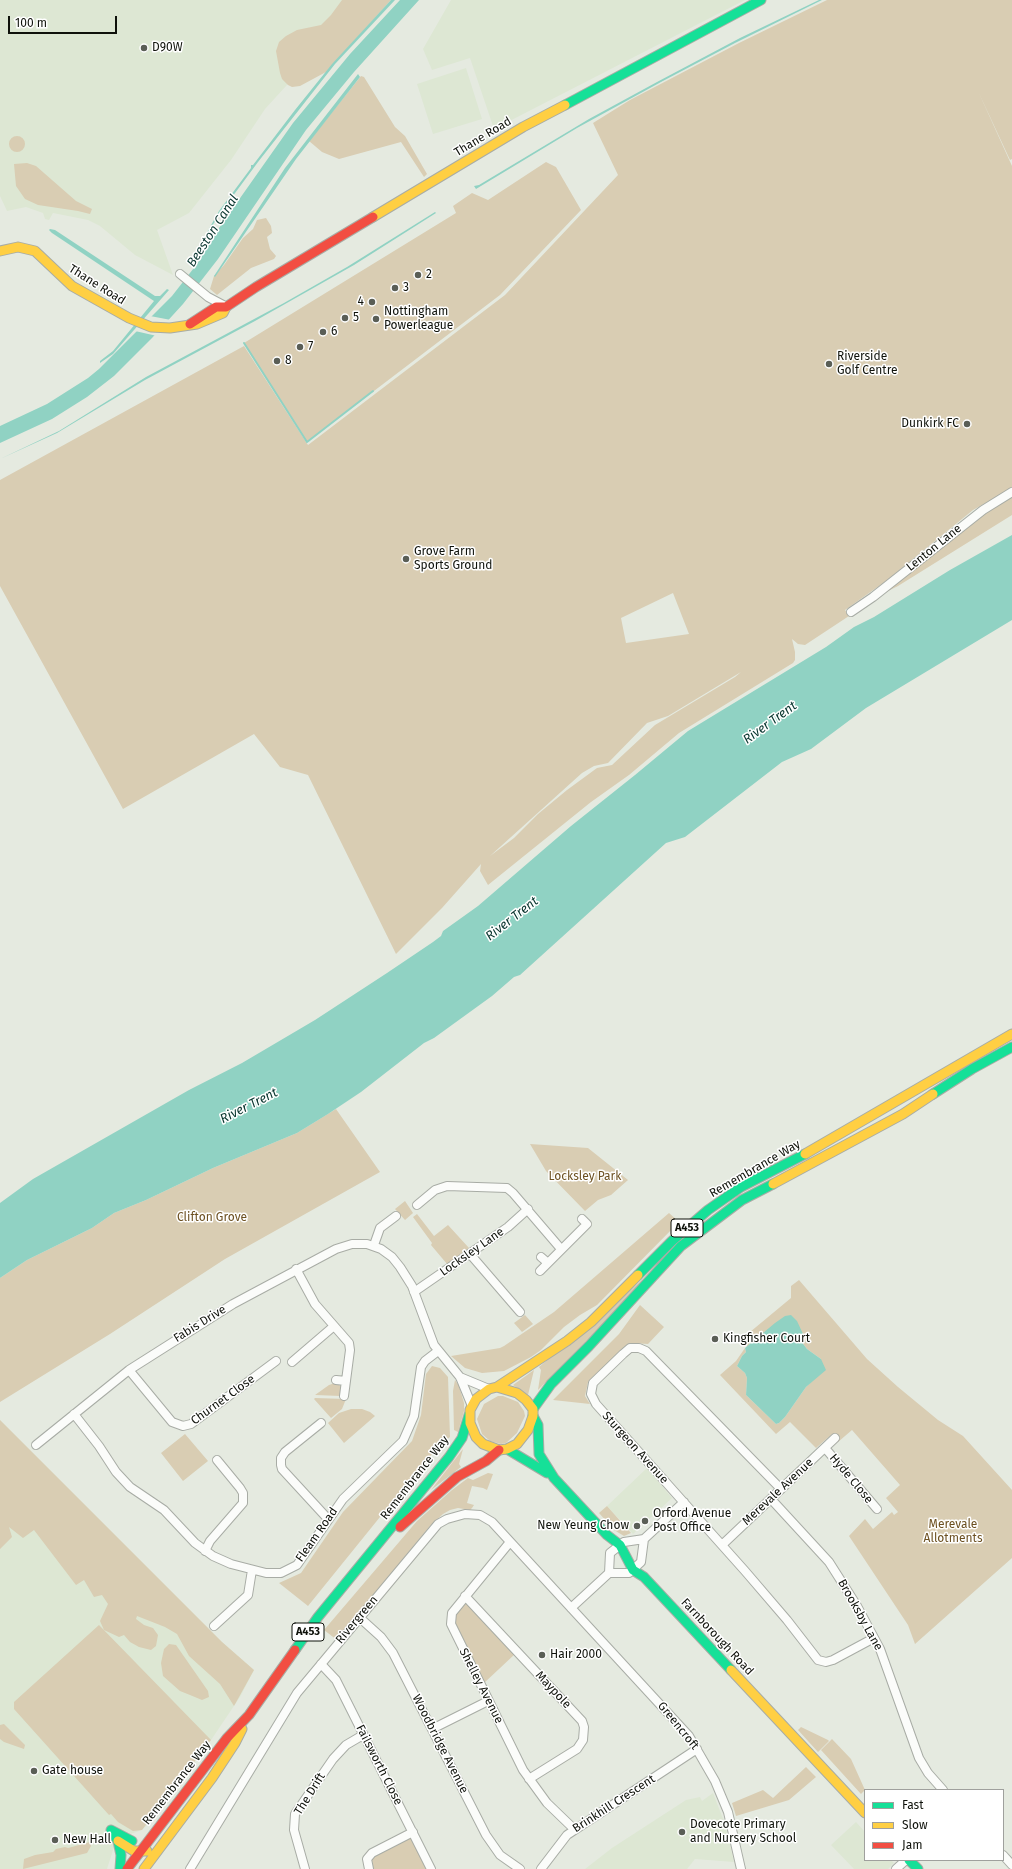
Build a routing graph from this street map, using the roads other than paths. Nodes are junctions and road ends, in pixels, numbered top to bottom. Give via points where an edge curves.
1 (760, 0) edge
2 (0, 251) edge
3 (180, 274) dead end
4 (226, 307) junction
5 (1012, 492) edge
6 (851, 612) dead end
7 (1011, 1024) dead end
8 (1012, 1034) edge
9 (1012, 1047) edge
10 (1012, 1057) edge
11 (899, 1100) junction
12 (903, 1114) junction
13 (417, 1205) dead end
14 (528, 1210) junction
15 (582, 1219) dead end
16 (394, 1221) dead end
17 (374, 1245) junction
18 (561, 1249) junction
19 (470, 1254) junction
20 (541, 1257) dead end
21 (548, 1263) junction
22 (296, 1269) junction
23 (540, 1271) dead end
24 (414, 1292) junction
25 (508, 1312) dead end
26 (334, 1326) junction
27 (438, 1351) junction
28 (276, 1361) dead end
29 (292, 1362) dead end
30 (129, 1370) junction
31 (460, 1377) junction
32 (336, 1380) dead end
33 (346, 1381) junction
34 (493, 1388) junction
35 (344, 1396) dead end
36 (471, 1410) junction
37 (533, 1413) junction
38 (74, 1414) junction
39 (316, 1425) dead end
40 (835, 1438) dead end
41 (36, 1445) dead end
42 (825, 1448) junction
43 (503, 1449) junction
44 (222, 1462) dead end
45 (554, 1478) junction
46 (781, 1489) junction
47 (771, 1499) junction
48 (684, 1502) junction
49 (877, 1509) dead end
50 (328, 1519) junction
51 (644, 1539) junction
52 (510, 1542) junction
53 (620, 1545) junction
54 (722, 1545) junction
55 (205, 1551) junction
56 (372, 1553) junction
57 (252, 1570) junction
58 (633, 1570) junction
59 (609, 1573) junction
60 (465, 1596) junction
61 (571, 1608) junction
62 (360, 1618) junction
63 (220, 1621) junction
64 (214, 1626) dead end
65 (226, 1627) dead end
66 (874, 1638) junction
67 (321, 1664) junction
68 (488, 1701) junction
69 (249, 1714) junction
70 (432, 1729) junction
71 (363, 1734) junction
72 (697, 1749) junction
73 (529, 1779) junction
74 (942, 1789) edge
75 (864, 1812) edge
76 (574, 1829) junction
77 (413, 1832) junction
78 (149, 1839) junction
79 (118, 1841) junction
80 (163, 1844) junction
81 (139, 1852) junction
82 (1004, 1856) edge
83 (905, 1861) edge
84 (910, 1861) edge
85 (1012, 1865) edge
86 (120, 1869) edge
87 (127, 1869) edge
88 (144, 1869) edge
89 (190, 1869) edge
90 (305, 1869) edge
91 (369, 1869) edge
92 (432, 1869) edge
93 (520, 1869) edge
94 (541, 1869) edge
95 (741, 1869) edge
96 (896, 1869) edge
97 (918, 1869) edge

1 - 4 main road, Thane Road via 523,127
2 - 4 main road, Thane Road via 18,247 35,252 72,286 144,325 157,328 180,327 190,324 216,308
3 - 4 street via 202,293
5 - 6 street, Lenton Lane via 983,510
7 - 11 main road
8 - 11 main road, Remembrance Way / A453
9 - 12 main road, Remembrance Way / A453
10 - 12 main road
11 - 34 main road, Remembrance Way / A453 via 741,1188 708,1210 662,1251 591,1322 567,1341
12 - 37 main road, Remembrance Way / A453 via 810,1166 742,1200 714,1220 676,1252 551,1384
13 - 14 street via 422,1196 447,1186 502,1187 511,1190
14 - 18 street
14 - 19 street, Locksley Lane
15 - 18 street via 587,1224
16 - 17 street via 380,1228
17 - 22 street, Fabis Drive via 344,1246
17 - 24 street via 392,1257 404,1272
18 - 21 street
19 - 24 street, Locksley Lane
19 - 25 street via 518,1309
20 - 21 street
21 - 23 street
22 - 26 street via 311,1298
22 - 30 street, Fabis Drive via 243,1297
24 - 27 street via 430,1338
26 - 29 street via 298,1352
26 - 33 street via 350,1347
27 - 31 street
27 - 50 street, Fleam Road via 421,1367 414,1416 404,1442 343,1499
28 - 30 street, Churnet Close via 266,1364 191,1424 183,1426 172,1422
30 - 38 street, Fabis Drive
31 - 34 street
31 - 36 street
32 - 33 street
33 - 35 street
34 - 36 main road via 482,1393
34 - 37 main road via 517,1393 526,1400
36 - 43 main road via 470,1423 476,1437 483,1444
36 - 56 main road, Remembrance Way / A453 via 462,1438 449,1457
37 - 43 main road via 523,1438 512,1448
37 - 45 main road, Farnborough Road via 538,1425 539,1454
38 - 41 street, Fabis Drive via 41,1436
38 - 55 street, Fleam Road via 119,1476 164,1510 187,1536
39 - 50 street via 285,1452 281,1458 281,1466
40 - 42 street, Merevale Avenue
42 - 46 street, Merevale Avenue
42 - 49 street, Hyde Close
43 - 45 main road, Farnborough Road via 531,1462
43 - 56 main road, Remembrance Way / A453 via 457,1477
44 - 55 street via 243,1493 244,1503 210,1541
45 - 53 main road, Farnborough Road via 607,1535
46 - 47 street, Merevale Avenue
46 - 48 street, Sturgeon Avenue via 646,1351 630,1348 593,1383 592,1396 596,1404
47 - 54 street, Merevale Avenue
47 - 66 street, Brooksby Lane via 829,1562 847,1588
48 - 51 street
48 - 54 street, Sturgeon Avenue
50 - 57 street, Fleam Road via 301,1561 292,1569 275,1573
51 - 53 street
51 - 58 street via 641,1562
52 - 60 street, Shelley Avenue
52 - 61 street, Rivergreen
52 - 62 street, Rivergreen via 492,1522 480,1516 465,1514 447,1519 438,1524
53 - 58 main road, Farnborough Road
53 - 59 street via 610,1554
54 - 66 street, Sturgeon Avenue via 818,1660 834,1660
55 - 57 street, Fleam Road via 231,1564
56 - 69 main road, Remembrance Way / A453 via 318,1617
57 - 63 street via 248,1595
58 - 59 street via 629,1573
58 - 75 main road, Farnborough Road via 644,1577
59 - 61 street
60 - 68 street, Shelley Avenue via 452,1613 451,1624
60 - 73 street, Maypole via 582,1721 583,1740 577,1749
61 - 72 street, Greencroft via 675,1720
62 - 67 street, Rivergreen
62 - 70 street, Woodbridge Avenue via 393,1653
63 - 64 street
63 - 65 street
66 - 74 street, Brooksby Lane via 919,1758
67 - 71 street, Failsworth Close via 336,1680
67 - 89 street, Rivergreen via 287,1706
68 - 70 street
68 - 73 street, Shelley Avenue
69 - 78 main road, Remembrance Way / A453 via 227,1738
69 - 80 main road, Remembrance Way / A453 via 235,1743 216,1772
70 - 93 street, Woodbridge Avenue via 486,1835 500,1855
71 - 77 street, Failsworth Close
71 - 90 street, The Drift via 339,1751 295,1814 294,1830
72 - 76 street, Brinkhill Crescent
72 - 95 street, Greencroft via 715,1781 728,1812
73 - 76 street, Shelley Avenue via 547,1803
76 - 94 street, Brinkhill Crescent via 556,1847
77 - 91 street via 372,1853 367,1859
77 - 92 street, Failsworth Close
78 - 79 main road via 133,1842 111,1830
78 - 81 main road, Remembrance Way / A453
79 - 81 main road
79 - 86 main road
80 - 81 main road via 150,1851
80 - 88 main road, Remembrance Way / A453
81 - 87 main road, Remembrance Way / A453
82 - 85 street
83 - 96 street
84 - 97 main road

